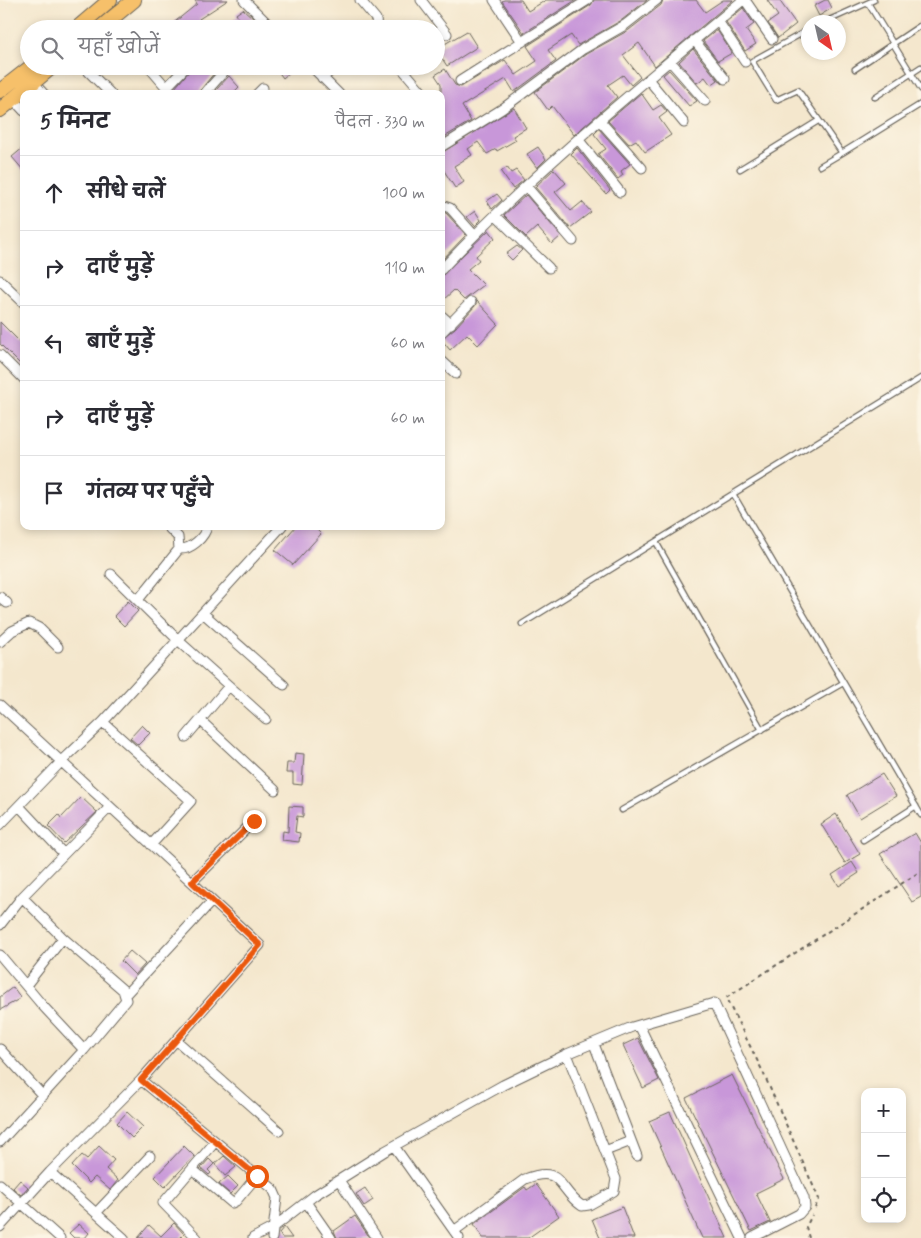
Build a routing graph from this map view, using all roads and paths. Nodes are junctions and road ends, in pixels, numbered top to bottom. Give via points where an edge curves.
1 (110, 0) edge
2 (134, 0) edge
3 (244, 0) edge
4 (360, 0) edge
5 (421, 0) edge
6 (494, 0) edge
7 (588, 0) edge
8 (657, 0) edge
9 (744, 0) edge
10 (874, 0) edge
11 (868, 3) junction
12 (97, 11) junction
13 (841, 15) edge
14 (86, 20) edge
15 (103, 20) edge
16 (113, 20) edge
17 (264, 20) edge
18 (376, 20) edge
19 (436, 20) edge
20 (718, 21) junction
21 (921, 25) edge
22 (445, 31) edge
23 (447, 34) dead end
24 (801, 34) edge
25 (772, 39) dead end
26 (694, 40) junction
27 (522, 42) junction
28 (892, 44) junction
29 (670, 61) junction
30 (745, 62) dead end
31 (921, 67) edge
32 (855, 69) dead end
33 (912, 73) junction
34 (28, 75) edge
35 (40, 75) edge
36 (92, 75) edge
37 (156, 75) edge
38 (181, 75) edge
39 (221, 75) edge
40 (319, 75) edge
41 (326, 75) edge
42 (408, 75) edge
43 (322, 78) junction
44 (648, 79) junction
45 (725, 79) dead end
46 (460, 81) dead end
47 (21, 88) junction
48 (921, 89) edge
49 (29, 90) edge
50 (107, 90) edge
51 (170, 90) edge
52 (208, 90) edge
53 (335, 90) edge
54 (420, 90) edge
55 (0, 91) edge
56 (875, 97) dead end
57 (705, 101) dead end
58 (921, 104) edge
59 (0, 110) edge
60 (600, 121) junction
61 (818, 121) junction
62 (684, 123) dead end
63 (578, 139) junction
64 (445, 145) edge
65 (842, 153) junction
66 (820, 166) dead end
67 (642, 168) dead end
68 (740, 169) dead end
69 (526, 186) junction
70 (620, 192) dead end
71 (445, 206) edge
72 (494, 215) junction
73 (474, 235) junction
74 (573, 241) dead end
75 (445, 266) edge
76 (549, 268) dead end
77 (0, 280) edge
78 (20, 299) edge
79 (471, 302) dead end
80 (445, 319) edge
81 (450, 324) junction
82 (445, 329) edge
83 (0, 355) edge
84 (445, 364) edge
85 (456, 374) dead end
86 (20, 375) edge
87 (921, 378) edge
88 (733, 494) junction
89 (171, 530) edge
90 (206, 530) edge
91 (278, 530) edge
92 (656, 542) junction
93 (179, 549) junction
94 (111, 574) dead end
95 (138, 600) junction
96 (204, 614) junction
97 (522, 624) dead end
98 (179, 640) junction
99 (0, 642) edge
100 (58, 647) dead end
101 (843, 683) junction
102 (284, 684) dead end
103 (229, 686) junction
104 (0, 705) edge
105 (266, 719) dead end
106 (200, 720) junction
107 (103, 722) junction
108 (762, 730) junction
109 (186, 737) dead end
110 (61, 762) junction
111 (275, 790) dead end
112 (18, 806) junction
113 (916, 806) junction
114 (109, 808) junction
115 (622, 810) dead end
116 (921, 815) edge
117 (254, 821) dead end
118 (0, 825) edge
119 (863, 840) dead end
120 (151, 845) junction
121 (64, 854) junction
122 (921, 871) edge
123 (192, 882) junction
124 (22, 897) junction
125 (212, 901) junction
126 (0, 925) edge
127 (64, 938) junction
128 (0, 955) edge
129 (27, 984) junction
130 (125, 995) junction
131 (640, 1025) junction
132 (176, 1040) junction
133 (594, 1044) junction
134 (0, 1049) edge
135 (84, 1050) junction
136 (567, 1054) junction
137 (141, 1080) junction
138 (43, 1096) junction
139 (278, 1131) dead end
140 (631, 1141) junction
141 (0, 1142) edge
142 (215, 1142) junction
143 (394, 1146) junction
144 (605, 1151) junction
145 (150, 1156) dead end
146 (637, 1156) dead end
147 (192, 1169) junction
148 (50, 1172) junction
149 (257, 1176) junction
150 (339, 1180) junction
151 (0, 1184) edge
152 (306, 1202) junction
153 (21, 1204) junction
154 (96, 1213) junction
155 (0, 1227) edge
156 (274, 1234) edge
157 (457, 1234) edge
158 (60, 1238) edge
159 (124, 1238) edge
160 (197, 1238) edge
161 (253, 1238) edge
162 (331, 1238) edge
163 (377, 1238) edge
164 (742, 1238) edge
165 (752, 1238) edge
166 (810, 1238) edge

1 - 12 main road
2 - 16 main road
3 - 17 street
4 - 18 street
5 - 19 street
6 - 27 street
7 - 27 street
8 - 64 street via 502,109
9 - 20 street
9 - 25 street
10 - 11 lane
11 - 13 lane
11 - 28 lane
12 - 14 main road
12 - 15 street
20 - 26 street
20 - 30 street
21 - 28 lane
22 - 23 street
24 - 61 lane via 752,61 776,100 798,90
26 - 29 street
26 - 45 street
27 - 46 street
28 - 32 lane
28 - 33 lane
29 - 44 street
29 - 57 street
31 - 33 lane
33 - 48 lane
33 - 56 lane
34 - 47 main road
35 - 47 main road
36 - 50 street
37 - 51 street
38 - 51 street
39 - 52 street
40 - 43 street
41 - 43 street
42 - 54 street
43 - 53 street
44 - 60 street
44 - 62 street
47 - 49 street
47 - 55 main road
47 - 59 main road
58 - 65 lane
60 - 63 street
60 - 67 street
61 - 65 lane
61 - 68 lane
63 - 69 street
63 - 70 street
65 - 66 lane
69 - 72 street
69 - 74 street
71 - 73 street
72 - 73 street
72 - 76 street
73 - 75 street
77 - 78 street
79 - 81 street
80 - 81 street
81 - 82 street
83 - 86 street
84 - 85 street
87 - 88 lane
88 - 92 lane
88 - 101 lane
89 - 93 street via 178,537
90 - 93 street via 192,546
91 - 96 street
92 - 97 lane
92 - 108 lane
93 - 95 street
94 - 95 street
95 - 98 street
96 - 98 street
96 - 102 street
98 - 103 street
98 - 107 street
99 - 100 street via 12,631 29,623 39,628
101 - 108 lane
101 - 113 lane
103 - 105 street
103 - 106 street
104 - 110 street
106 - 109 street
106 - 111 street
107 - 110 street
107 - 120 street via 191,801
108 - 115 lane
110 - 112 street
110 - 114 street
112 - 118 street
112 - 121 street
113 - 116 lane
113 - 119 lane
114 - 120 street
114 - 121 street
117 - 123 street
120 - 123 street
121 - 124 street
122 - 166 path via 726,998 820,1199 806,1226
123 - 125 street
124 - 126 street
124 - 127 street
125 - 130 street
125 - 132 street via 260,945
127 - 129 street
127 - 130 street
128 - 129 street
129 - 135 street
130 - 135 street via 126,1000
131 - 133 street
131 - 164 street
131 - 165 street via 714,1003 804,1198 805,1207 799,1214
132 - 137 street
132 - 139 street
133 - 136 street
133 - 140 street
134 - 138 street
135 - 138 street
136 - 143 street via 503,1085
136 - 144 street
137 - 142 street
137 - 148 street
138 - 141 street
140 - 144 street
140 - 146 street
142 - 147 street
142 - 149 street
143 - 150 street
143 - 157 street
144 - 157 street via 616,1179 614,1191 582,1206 554,1176 546,1173 537,1175 525,1179
145 - 154 street
147 - 149 street via 232,1203
147 - 160 street via 163,1203
148 - 153 street
148 - 154 street
149 - 156 street via 273,1189 277,1198
150 - 152 street
150 - 163 street
151 - 153 street
152 - 156 street
152 - 162 street
153 - 155 street
153 - 158 street
154 - 159 street
156 - 161 street

